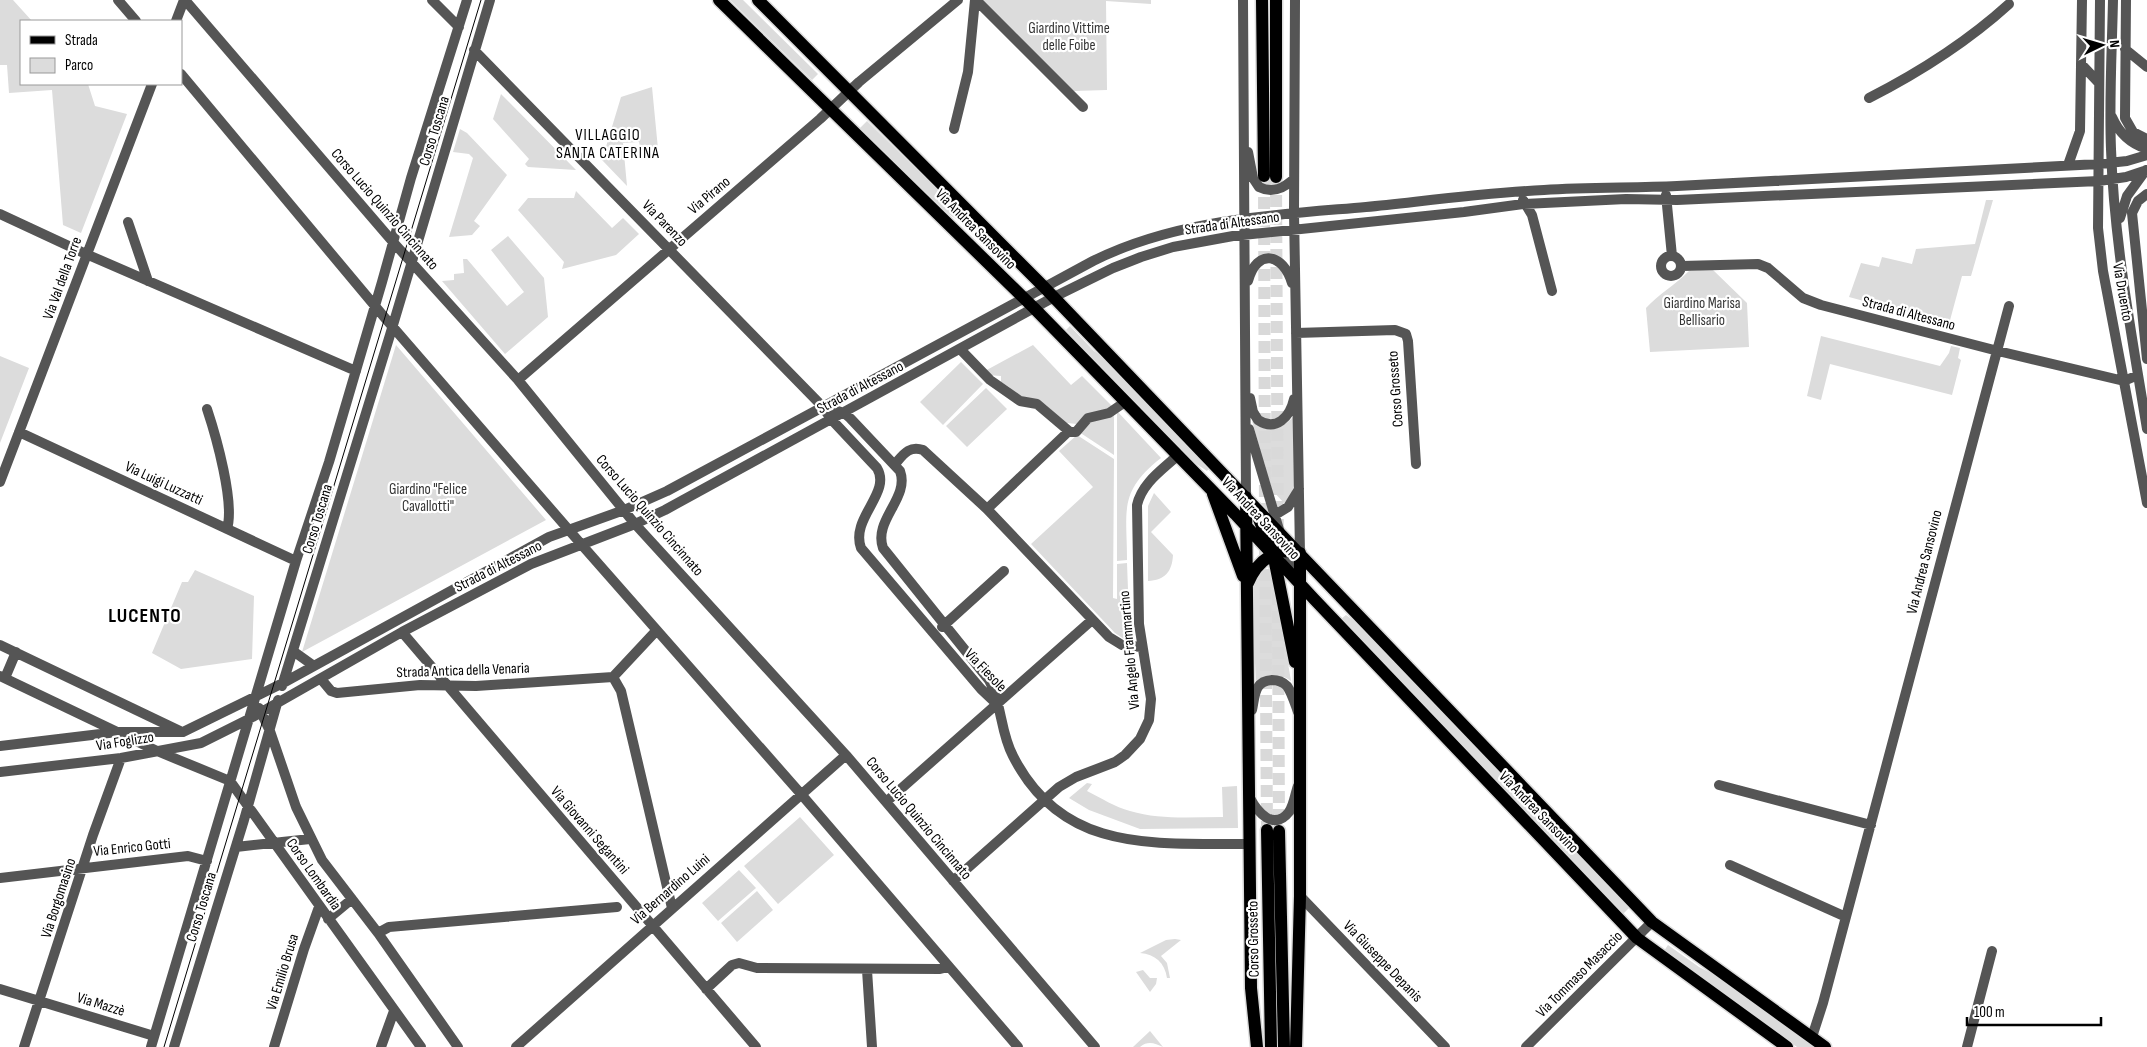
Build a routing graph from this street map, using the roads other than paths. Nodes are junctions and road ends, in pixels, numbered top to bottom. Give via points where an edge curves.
1 (118, 0) edge
2 (185, 0) edge
3 (432, 0) edge
4 (467, 0) edge
5 (490, 0) edge
6 (719, 0) edge
7 (758, 0) edge
8 (958, 0) edge
9 (976, 0) edge
10 (1243, 0) edge
11 (1262, 0) edge
12 (1276, 0) edge
13 (1295, 0) edge
14 (2082, 0) edge
15 (2100, 0) edge
16 (2113, 0) edge
17 (2126, 0) edge
18 (2009, 4) dead end
19 (2100, 14) junction
20 (135, 20) edge
21 (176, 20) edge
22 (459, 27) junction
23 (2081, 30) junction
24 (2125, 49) junction
25 (474, 50) junction
26 (2080, 64) junction
27 (2124, 65) junction
28 (2147, 67) edge
29 (182, 75) edge
30 (2112, 75) junction
31 (2099, 83) junction
32 (152, 85) edge
33 (850, 90) junction
34 (1868, 98) dead end
35 (1083, 107) dead end
36 (831, 110) junction
37 (2112, 115) junction
38 (954, 129) dead end
39 (1243, 132) junction
40 (2147, 139) edge
41 (2147, 149) edge
42 (2147, 155) edge
43 (2112, 163) junction
44 (2098, 164) junction
45 (2068, 165) junction
46 (2147, 170) edge
47 (1294, 179) junction
48 (2113, 179) junction
49 (2099, 181) junction
50 (1666, 186) junction
51 (1520, 191) junction
52 (2147, 194) edge
53 (1667, 200) junction
54 (1524, 204) junction
55 (1294, 213) junction
56 (0, 214) edge
57 (1244, 220) junction
58 (128, 222) dead end
59 (2118, 227) junction
60 (1295, 229) junction
61 (1244, 234) junction
62 (393, 242) junction
63 (669, 248) junction
64 (86, 254) junction
65 (1672, 256) junction
66 (412, 262) junction
67 (1682, 266) junction
68 (148, 281) junction
69 (1044, 286) junction
70 (1552, 291) dead end
71 (1245, 293) junction
72 (1296, 293) junction
73 (1054, 297) junction
74 (1023, 298) junction
75 (375, 306) junction
76 (2009, 306) dead end
77 (1034, 308) junction
78 (393, 326) junction
79 (1296, 333) junction
80 (960, 349) junction
81 (1998, 351) junction
82 (2134, 351) junction
83 (2146, 356) edge
84 (356, 370) junction
85 (2138, 375) junction
86 (518, 380) junction
87 (2124, 381) junction
88 (1246, 383) junction
89 (1297, 384) junction
90 (1125, 402) junction
91 (822, 406) junction
92 (208, 409) dead end
93 (844, 412) junction
94 (1245, 416) junction
95 (831, 419) junction
96 (2147, 429) edge
97 (1069, 431) junction
98 (19, 432) junction
99 (1177, 456) junction
100 (2143, 456) edge
101 (895, 464) junction
102 (1416, 464) dead end
103 (0, 482) edge
104 (1300, 488) junction
105 (1212, 490) junction
106 (1246, 497) junction
107 (2147, 503) edge
108 (987, 509) junction
109 (624, 510) junction
110 (1268, 519) junction
111 (635, 524) junction
112 (1247, 526) junction
113 (227, 529) junction
114 (569, 529) junction
115 (1280, 532) junction
116 (580, 544) junction
117 (1287, 551) junction
118 (1273, 553) junction
119 (1300, 553) junction
120 (296, 561) junction
121 (1004, 571) dead end
122 (1300, 584) junction
123 (1247, 586) junction
124 (1092, 620) junction
125 (946, 624) junction
126 (656, 630) junction
127 (402, 632) junction
128 (934, 634) junction
129 (0, 645) edge
130 (1141, 647) junction
131 (16, 652) junction
132 (293, 652) junction
133 (314, 666) junction
134 (2, 677) edge
135 (613, 677) junction
136 (321, 679) junction
137 (283, 683) junction
138 (445, 685) junction
139 (1300, 691) junction
140 (255, 698) junction
141 (277, 703) junction
142 (998, 705) junction
143 (261, 712) junction
144 (87, 718) junction
145 (1301, 718) junction
146 (249, 719) junction
147 (1249, 725) junction
148 (270, 731) junction
149 (117, 732) junction
150 (184, 732) junction
151 (84, 736) junction
152 (0, 746) edge
153 (157, 751) junction
154 (846, 754) junction
155 (121, 758) junction
156 (0, 772) edge
157 (1300, 779) junction
158 (230, 781) junction
159 (1719, 785) dead end
160 (801, 794) junction
161 (1250, 798) junction
162 (1045, 800) junction
163 (886, 802) junction
164 (248, 807) junction
165 (1871, 825) junction
166 (310, 839) junction
167 (274, 843) junction
168 (1250, 844) junction
169 (236, 847) junction
170 (207, 861) junction
171 (1730, 866) dead end
172 (85, 867) junction
173 (0, 878) edge
174 (953, 881) junction
175 (1300, 896) junction
176 (352, 899) junction
177 (319, 907) junction
178 (617, 907) dead end
179 (672, 908) junction
180 (1846, 917) junction
181 (328, 919) junction
182 (1652, 922) junction
183 (651, 926) junction
184 (378, 933) junction
185 (1637, 938) junction
186 (1992, 951) dead end
187 (948, 967) junction
188 (867, 970) junction
189 (0, 988) edge
190 (1252, 988) junction
191 (1299, 988) junction
192 (706, 989) junction
193 (40, 1001) junction
194 (394, 1011) junction
195 (154, 1036) junction
196 (1812, 1037) junction
197 (177, 1046) edge
198 (24, 1047) edge
199 (151, 1047) edge
200 (274, 1047) edge
201 (381, 1047) edge
202 (421, 1047) edge
203 (458, 1047) edge
204 (516, 1047) edge
205 (756, 1047) edge
206 (872, 1047) edge
207 (1018, 1047) edge
208 (1095, 1047) edge
209 (1251, 1047) edge
210 (1257, 1047) edge
211 (1271, 1047) edge
212 (1284, 1047) edge
213 (1296, 1047) edge
214 (1300, 1047) edge
215 (1445, 1047) edge
216 (1526, 1047) edge
217 (1787, 1047) edge
218 (1825, 1047) edge
219 (1967, 1047) edge

1 - 20 street
2 - 21 street
2 - 62 street, Corso Lucio Quinzio Cincinnato
3 - 22 street
4 - 22 street, Corso Toscana
5 - 25 street, Corso Toscana
6 - 36 main road, Via Andrea Sansovino
7 - 33 main road, Via Andrea Sansovino
8 - 33 street, Via Pirano
9 - 35 street
9 - 38 street via 967,79
10 - 39 street, Corso Grosseto
11 - 12 main road via 1270,177
13 - 47 street, Corso Grosseto
14 - 23 street
15 - 19 street, Via Druento
16 - 30 street, Via Druento
17 - 24 street
18 - 34 street via 1948,53
19 - 23 street
19 - 31 street, Via Druento
22 - 62 street, Corso Toscana
23 - 26 street
24 - 27 street
24 - 28 street
25 - 63 street, Via Parenzo
25 - 66 street, Corso Toscana
26 - 31 street
26 - 45 street via 2080,131
27 - 30 street
27 - 40 street via 2125,118 2133,132
29 - 75 street
30 - 37 street, Via Druento
31 - 44 street, Via Druento
32 - 64 street, Via Val della Torre
33 - 36 street, Via Pirano
33 - 69 main road, Via Andrea Sansovino
36 - 63 street, Via Pirano
36 - 74 main road, Via Andrea Sansovino
37 - 41 street via 2119,131
37 - 43 street, Via Druento
39 - 47 street, Corso Grosseto via 1257,185 1265,190 1274,190 1283,188
39 - 57 street, Corso Grosseto
42 - 43 street, Strada di Altessano
43 - 44 street, Strada di Altessano
43 - 48 street, Via Druento
44 - 45 street, Strada di Altessano
44 - 49 street, Via Druento
45 - 50 street, Strada di Altessano
46 - 48 street, Strada di Altessano
46 - 59 street via 2127,196
47 - 55 street, Corso Grosseto
48 - 49 street, Strada di Altessano
48 - 59 street, Via Druento
49 - 53 street, Strada di Altessano
49 - 87 street, Via Druento via 2098,228 2103,271
50 - 51 street, Strada di Altessano
50 - 53 street, Strada di Altessano
51 - 54 street
51 - 55 street, Strada di Altessano
52 - 83 street, Via Druento via 2134,205 2132,213
53 - 54 street, Strada di Altessano
53 - 65 street, Strada di Altessano
54 - 60 street, Strada di Altessano
54 - 70 street via 1532,215
55 - 57 street, Strada di Altessano
55 - 60 street, Corso Grosseto
56 - 64 street
57 - 61 street, Corso Grosseto
57 - 69 street, Strada di Altessano via 1186,227 1144,239 1099,257
58 - 68 street
59 - 82 street, Via Druento
60 - 61 street, Strada di Altessano
60 - 72 street, Corso Grosseto
61 - 71 street, Corso Grosseto
61 - 73 street, Strada di Altessano via 1141,256
62 - 66 street, Corso Lucio Quinzio Cincinnato
62 - 75 street, Corso Toscana
63 - 86 street, Via Pirano
63 - 91 street, Via Parenzo
64 - 68 street
64 - 98 street, Via Val della Torre
65 - 67 street via 1678,258
65 - 67 street, Strada di Altessano via 1663,260 1663,272 1674,276
66 - 78 street, Corso Toscana
66 - 86 street, Corso Lucio Quinzio Cincinnato
67 - 81 street, Strada di Altessano via 1762,265 1798,294 1821,305
68 - 84 street
69 - 73 main road, Via Andrea Sansovino
69 - 74 street, Strada di Altessano
71 - 72 street, Corso Grosseto via 1251,270 1257,262 1267,258 1284,265
71 - 88 street, Corso Grosseto
72 - 79 street, Corso Grosseto
73 - 77 street, Strada di Altessano
73 - 106 main road, Via Andrea Sansovino
74 - 77 main road, Via Andrea Sansovino
74 - 91 street, Strada di Altessano
75 - 78 street
75 - 84 street, Corso Toscana
76 - 81 street, Via Andrea Sansovino
77 - 80 street, Strada di Altessano
77 - 90 main road, Via Andrea Sansovino
78 - 114 street
78 - 132 street, Corso Toscana
79 - 89 street, Corso Grosseto
79 - 102 street, Corso Grosseto via 1398,330 1406,334
80 - 93 street, Strada di Altessano
80 - 97 street via 990,380 1020,401 1037,404
81 - 87 street, Strada di Altessano
81 - 165 street, Via Andrea Sansovino
82 - 83 street
82 - 85 street, Via Druento
84 - 120 street, Corso Toscana
85 - 87 street
85 - 96 street, Via Druento
86 - 109 street, Corso Lucio Quinzio Cincinnato
87 - 100 street, Via Druento
88 - 89 street, Corso Grosseto via 1254,416 1271,425 1288,415
88 - 94 street, Corso Grosseto
89 - 104 street, Corso Grosseto
90 - 97 street via 1109,413 1088,418 1076,432
90 - 99 main road, Via Andrea Sansovino
91 - 93 street
91 - 95 street, Via Parenzo
91 - 109 street, Strada di Altessano via 667,491
92 - 113 street via 219,444 230,515
93 - 95 street, Strada di Altessano
93 - 101 street, Via Fiesole
94 - 106 street, Corso Grosseto
94 - 110 street, Corso Grosseto
95 - 111 street, Strada di Altessano
95 - 128 street, Via Fiesole via 880,475 879,488 858,531 860,548
97 - 108 street
98 - 103 street, Via Val della Torre
98 - 113 street, Via Luigi Luzzatti
99 - 105 main road, Via Andrea Sansovino
99 - 130 street, Via Angelo Frammartino via 1140,494 1138,608
100 - 107 street, Via Druento
101 - 108 street via 910,449 923,450
101 - 125 street, Via Fiesole via 902,474 902,485 882,528 882,546
104 - 110 street via 1288,507
104 - 119 street, Corso Grosseto
105 - 112 main road, Via Andrea Sansovino
105 - 123 main road
106 - 110 main road, Via Andrea Sansovino
106 - 112 main road, Corso Grosseto
108 - 124 street
109 - 111 street, Corso Lucio Quinzio Cincinnato
109 - 114 street, Strada di Altessano
110 - 112 street
110 - 115 main road, Via Andrea Sansovino
110 - 118 main road
111 - 116 street, Strada di Altessano
111 - 154 street, Corso Lucio Quinzio Cincinnato
112 - 118 main road, Via Andrea Sansovino
112 - 123 main road, Corso Grosseto
113 - 120 street, Via Luigi Luzzatti
114 - 116 street
114 - 133 street, Strada di Altessano
115 - 117 street, Corso Grosseto
115 - 119 main road, Via Andrea Sansovino
116 - 126 street
116 - 127 street, Strada di Altessano via 531,564
117 - 118 main road
117 - 119 main road
117 - 122 street, Corso Grosseto
118 - 122 main road, Via Andrea Sansovino
118 - 123 main road via 1256,568
118 - 139 main road
119 - 122 main road, Corso Grosseto
119 - 182 main road, Via Andrea Sansovino
120 - 140 street, Corso Toscana
121 - 125 street
122 - 139 main road, Corso Grosseto
122 - 185 main road, Via Andrea Sansovino
123 - 147 main road, Corso Grosseto
124 - 130 street via 1119,644
124 - 142 street
125 - 128 street
125 - 142 street, Via Fiesole via 989,680
126 - 135 street
126 - 160 street
127 - 136 street, Strada di Altessano
127 - 138 street, Via Giovanni Segantini
128 - 142 street, Via Fiesole
129 - 131 street
130 - 162 street, Via Angelo Frammartino via 1151,702 1149,720 1142,735 1122,758 1067,782
131 - 134 street
131 - 150 street
132 - 133 street
132 - 137 street, Corso Toscana
133 - 137 street, Strada di Altessano
134 - 144 street
135 - 138 street, Strada Antica della Venaria
135 - 179 street via 621,691
136 - 138 street, Strada Antica della Venaria via 337,693
136 - 141 street, Strada di Altessano
137 - 140 street, Strada di Altessano
137 - 141 street, Corso Toscana
138 - 183 street, Via Giovanni Segantini
139 - 145 main road, Corso Grosseto
140 - 143 street, Corso Lombardia
140 - 146 street, Corso Toscana
140 - 150 street, Via Foglizzo
141 - 143 street, Strada di Altessano
141 - 148 street, Corso Toscana
142 - 162 street via 1011,753
142 - 163 street
143 - 146 street, Strada di Altessano
143 - 148 street, Corso Lombardia
144 - 149 street
144 - 151 street, Via Foglizzo
145 - 147 street, Corso Grosseto via 1285,685 1266,681 1256,688
145 - 157 main road, Corso Grosseto
146 - 153 street, Via Foglizzo via 201,743
146 - 158 street, Corso Toscana
147 - 161 main road, Corso Grosseto
148 - 164 street, Corso Toscana
148 - 166 street, Corso Lombardia
149 - 150 street, Via Foglizzo
149 - 151 street, Via Foglizzo
149 - 153 street
150 - 153 street
151 - 152 street, Via Foglizzo
153 - 155 street, Via Foglizzo
153 - 158 street
154 - 160 street, Via Bernardino Luini
154 - 163 street, Corso Lucio Quinzio Cincinnato
155 - 156 street, Via Foglizzo
155 - 172 street, Via Borgomasino
157 - 161 street, Corso Grosseto via 1290,809 1281,818 1263,816
157 - 175 main road, Corso Grosseto
158 - 164 street, Corso Lombardia
158 - 170 street, Corso Toscana
159 - 165 street
160 - 179 street, Via Bernardino Luini
160 - 187 street
161 - 168 main road, Corso Grosseto
162 - 168 street via 1072,822 1127,839
162 - 174 street, Via Angelo Frammartino
163 - 174 street, Corso Lucio Quinzio Cincinnato
164 - 167 street, Corso Lombardia
164 - 169 street, Corso Toscana
165 - 180 street, Via Andrea Sansovino
166 - 167 street
166 - 176 street, Corso Lombardia
167 - 169 street
167 - 177 street, Corso Lombardia
168 - 190 main road, Corso Grosseto
169 - 197 street, Corso Toscana
170 - 172 street, Via Enrico Gotti via 188,856
170 - 195 street, Corso Toscana
171 - 180 street
172 - 173 street, Via Enrico Gotti
172 - 193 street, Via Borgomasino
174 - 208 street, Corso Lucio Quinzio Cincinnato
175 - 191 main road, Corso Grosseto
175 - 215 street, Via Giuseppe Depanis
176 - 181 street
176 - 184 street, Corso Lombardia
177 - 181 street, Corso Lombardia
177 - 200 street, Via Emilio Brusa
178 - 184 street via 389,927
179 - 183 street, Via Bernardino Luini
180 - 196 street, Via Andrea Sansovino
181 - 194 street, Corso Lombardia
182 - 185 street, Via Tommaso Masaccio
182 - 196 main road, Via Andrea Sansovino
183 - 192 street, Via Giovanni Segantini
183 - 204 street, Via Bernardino Luini
184 - 203 street, Corso Lombardia
185 - 216 street, Via Tommaso Masaccio
185 - 217 main road, Via Andrea Sansovino
186 - 219 street
187 - 188 street
187 - 207 street
188 - 192 street via 757,968 739,963 732,965
188 - 206 street
189 - 193 street, Via Mazzè
190 - 209 street, Corso Grosseto
190 - 210 main road, Corso Grosseto
191 - 213 main road, Corso Grosseto
191 - 214 street, Corso Grosseto
192 - 205 street, Via Giovanni Segantini
193 - 195 street, Via Mazzè
193 - 198 street, Via Borgomasino
194 - 201 street
194 - 202 street, Corso Lombardia
195 - 199 street, Corso Toscana
196 - 218 main road, Via Andrea Sansovino
211 - 212 main road, Corso Grosseto via 1273,831

